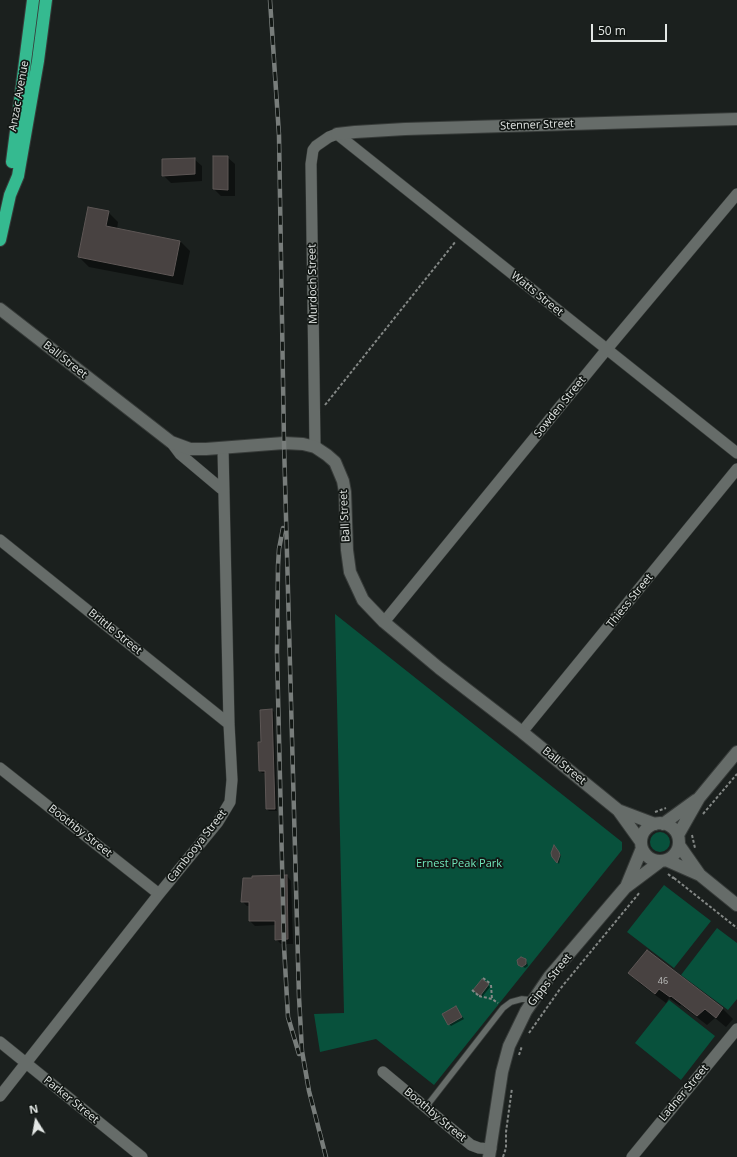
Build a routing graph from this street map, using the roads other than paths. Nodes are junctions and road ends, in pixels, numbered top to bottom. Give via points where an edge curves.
1 (33, 0) edge
2 (46, 0) edge
3 (737, 119) edge
4 (337, 134) junction
5 (737, 194) edge
6 (10, 196) junction
7 (0, 240) edge
8 (0, 309) edge
9 (607, 350) junction
10 (171, 442) junction
11 (315, 447) junction
12 (223, 448) junction
13 (737, 453) edge
14 (737, 469) edge
15 (224, 491) junction
16 (0, 540) edge
17 (384, 622) junction
18 (229, 724) junction
19 (522, 732) junction
20 (737, 752) edge
21 (0, 768) edge
22 (699, 798) junction
23 (618, 810) junction
24 (659, 824) junction
25 (679, 840) junction
26 (642, 845) junction
27 (664, 864) junction
28 (700, 874) junction
29 (625, 888) junction
30 (159, 894) junction
31 (737, 905) edge
32 (533, 1000) junction
33 (737, 1029) edge
34 (0, 1042) edge
35 (25, 1063) junction
36 (383, 1072) dead end
37 (0, 1096) edge
38 (426, 1107) junction
39 (490, 1153) edge
40 (142, 1157) edge
41 (632, 1157) edge

1 - 6 highway, Anzac Avenue
2 - 6 highway, Anzac Avenue via 18,176
3 - 4 main road, Stenner Street via 405,129
4 - 9 street, Watts Street
4 - 11 street, Murdoch Street via 321,141 312,155
5 - 9 street, Sowden Street
6 - 7 highway, Anzac Avenue
8 - 10 main road, Ball Street
9 - 13 street, Watts Street
9 - 17 street, Sowden Street
10 - 12 main road, Ball Street via 190,449
10 - 15 street via 180,454
11 - 12 main road, Ball Street via 284,444
11 - 17 main road, Ball Street via 335,462 339,471 345,492 350,572 363,600
12 - 15 street, Cambooya Street
14 - 19 street, Thiess Street
15 - 18 street, Cambooya Street
16 - 18 street, Brittle Street
17 - 19 main road, Ball Street
18 - 30 street, Cambooya Street via 232,780 230,802 218,822
19 - 23 main road, Ball Street
20 - 22 main road
21 - 30 street, Boothby Street
22 - 24 main road
22 - 25 main road
23 - 24 main road, Ball Street
23 - 26 main road, Ball Street
24 - 25 main road via 672,828
24 - 26 main road via 645,831
25 - 27 main road via 675,854
25 - 28 main road
26 - 27 main road via 649,858
26 - 29 main road, Gipps Street
27 - 28 main road
27 - 29 main road, Gipps Street
28 - 31 main road
29 - 32 main road, Gipps Street via 549,977
30 - 35 street, Cambooya Street
32 - 38 lane via 522,999 503,1008
32 - 39 main road, Gipps Street via 512,1039 505,1059
33 - 41 street, Ladner Street
34 - 35 street, Parker Street
35 - 37 street, Cambooya Street
35 - 40 street, Parker Street
36 - 38 street, Boothby Street
38 - 39 street, Boothby Street via 471,1145

